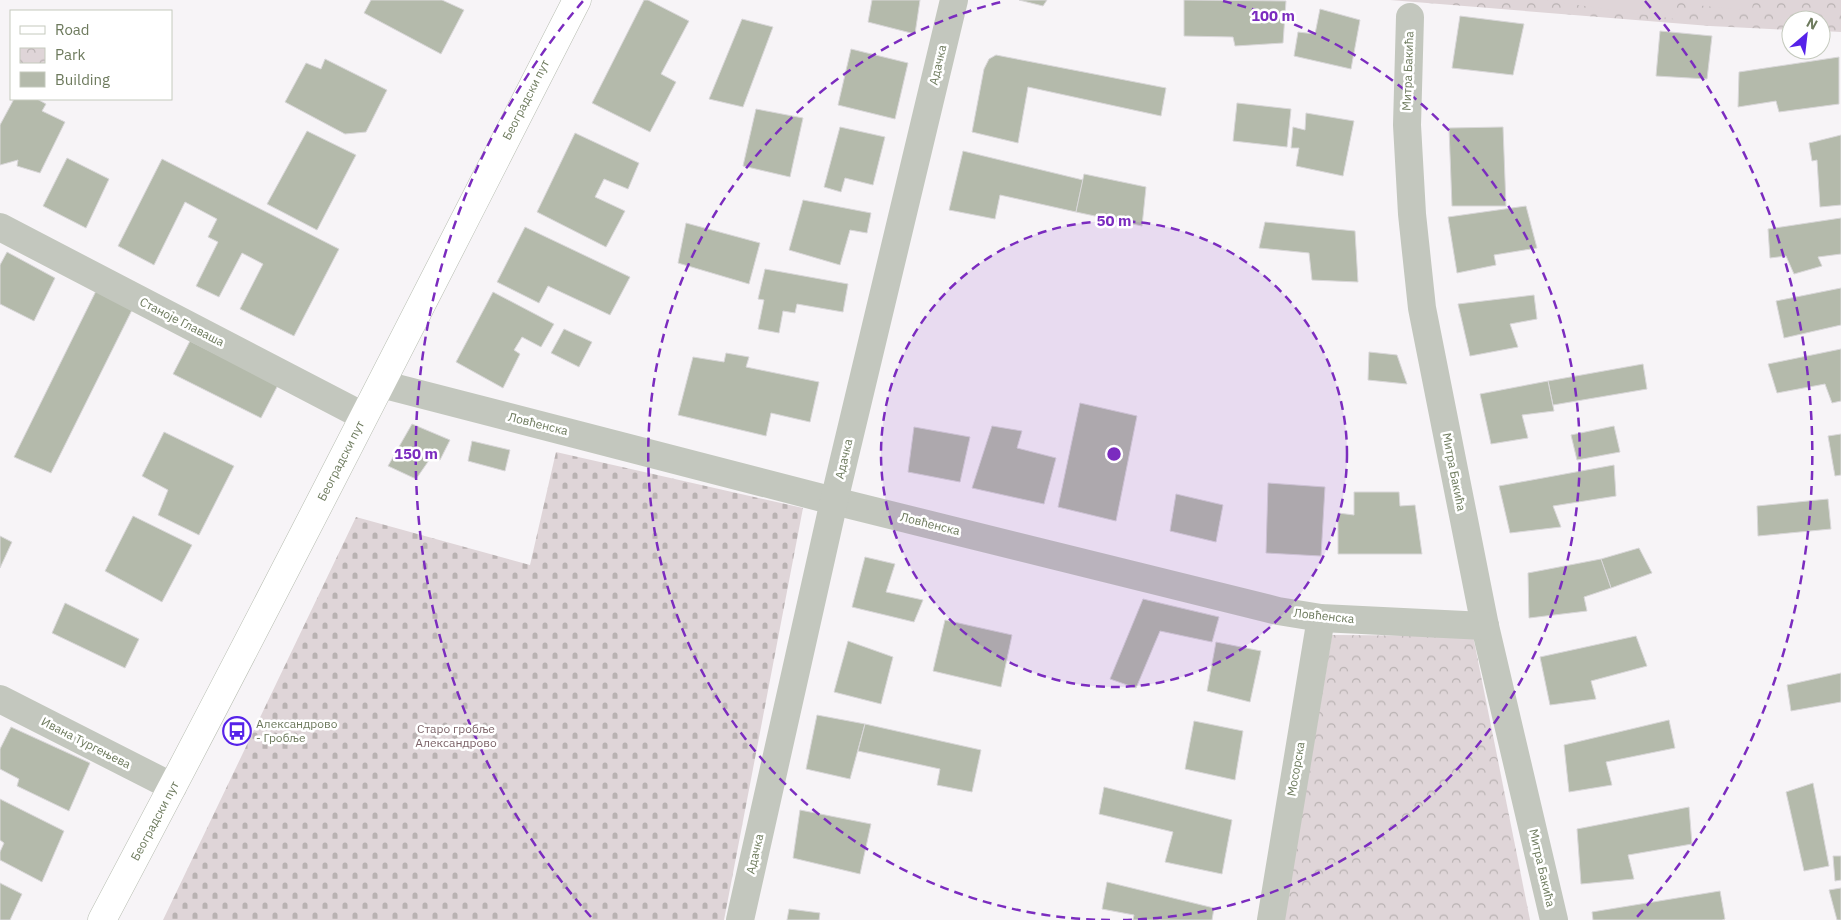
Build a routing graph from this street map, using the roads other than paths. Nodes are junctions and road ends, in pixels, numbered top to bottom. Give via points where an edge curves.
1 (577, 0) edge
2 (954, 0) edge
3 (1410, 17) dead end
4 (0, 228) edge
5 (382, 384) junction
6 (363, 416) junction
7 (834, 501) junction
8 (1321, 618) junction
9 (1485, 626) junction
10 (0, 699) edge
11 (173, 787) junction
12 (102, 920) edge
13 (740, 920) edge
14 (1270, 920) edge
15 (1554, 920) edge

1 - 5 main road, Београдски пут
2 - 7 street, Адачка
3 - 9 street, Митра Бакића via 1407,125 1422,308
4 - 6 street, Станоје Главаша
5 - 6 main road, Београдски пут
5 - 7 street, Ловћенска
6 - 11 main road, Београдски пут
7 - 8 street, Ловћенска via 1278,611
7 - 13 street, Адачка
8 - 9 street, Ловћенска
8 - 14 street, Мосорска
9 - 15 street, Митра Бакића
10 - 11 street, Ивана Тургењева
11 - 12 main road, Београдски пут

